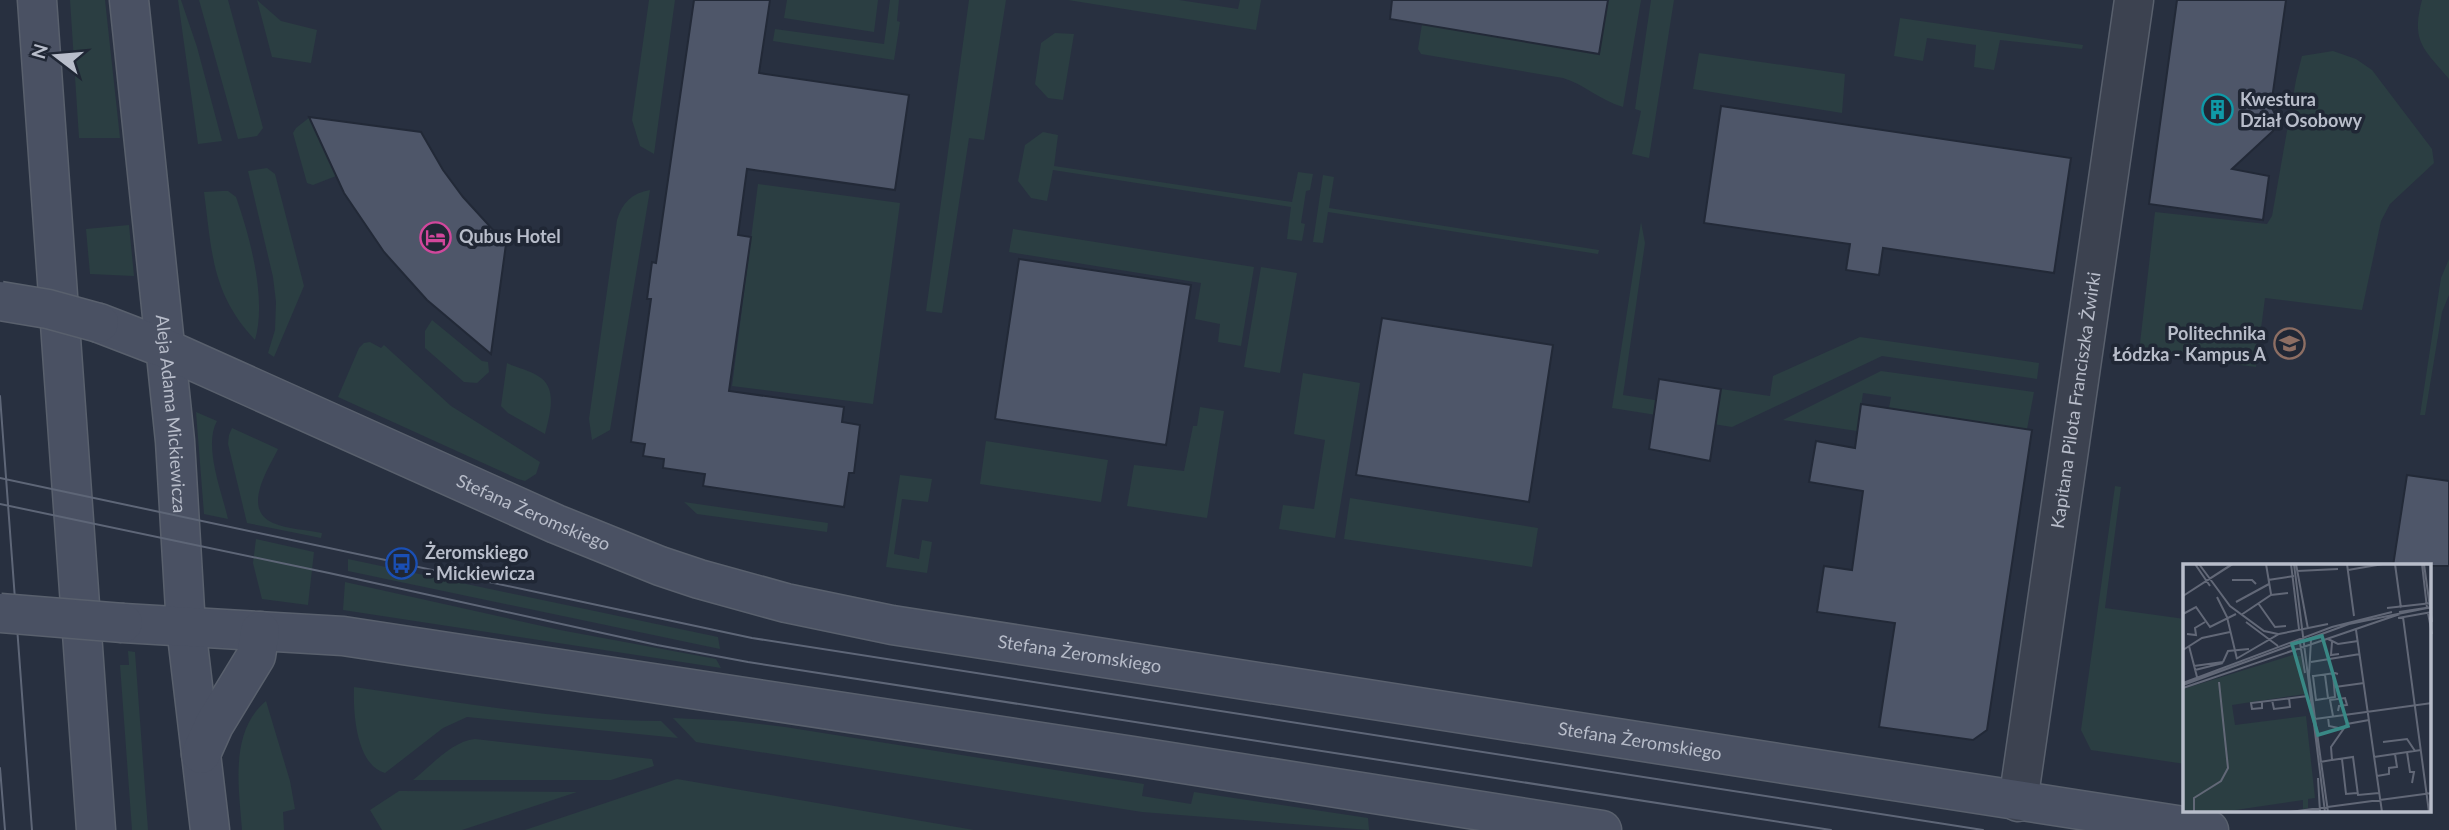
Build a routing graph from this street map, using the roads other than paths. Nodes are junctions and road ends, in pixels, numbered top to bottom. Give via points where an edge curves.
1 (37, 0) edge
2 (129, 0) edge
3 (2134, 0) edge
4 (0, 301) edge
5 (164, 348) junction
6 (0, 613) edge
7 (186, 627) junction
8 (260, 631) junction
9 (201, 754) junction
10 (2018, 802) junction
11 (96, 830) edge
12 (210, 830) edge
13 (1602, 830) edge
14 (2209, 830) edge

1 - 11 main road
2 - 5 main road, Aleja Adama Mickiewicza
3 - 10 street, Kapitana Pilota Franciszka Żwirki
4 - 5 main road, Stefana Żeromskiego, bridge via 99,323
5 - 7 main road, Aleja Adama Mickiewicza via 175,441
5 - 10 main road, Stefana Żeromskiego via 556,524 699,579 786,603 906,627
6 - 7 main road, bridge
7 - 8 main road
7 - 9 main road, Aleja Adama Mickiewicza
8 - 9 main road via 256,656
8 - 13 main road via 343,636
9 - 12 main road, Aleja Adama Mickiewicza
10 - 14 main road, Stefana Żeromskiego

